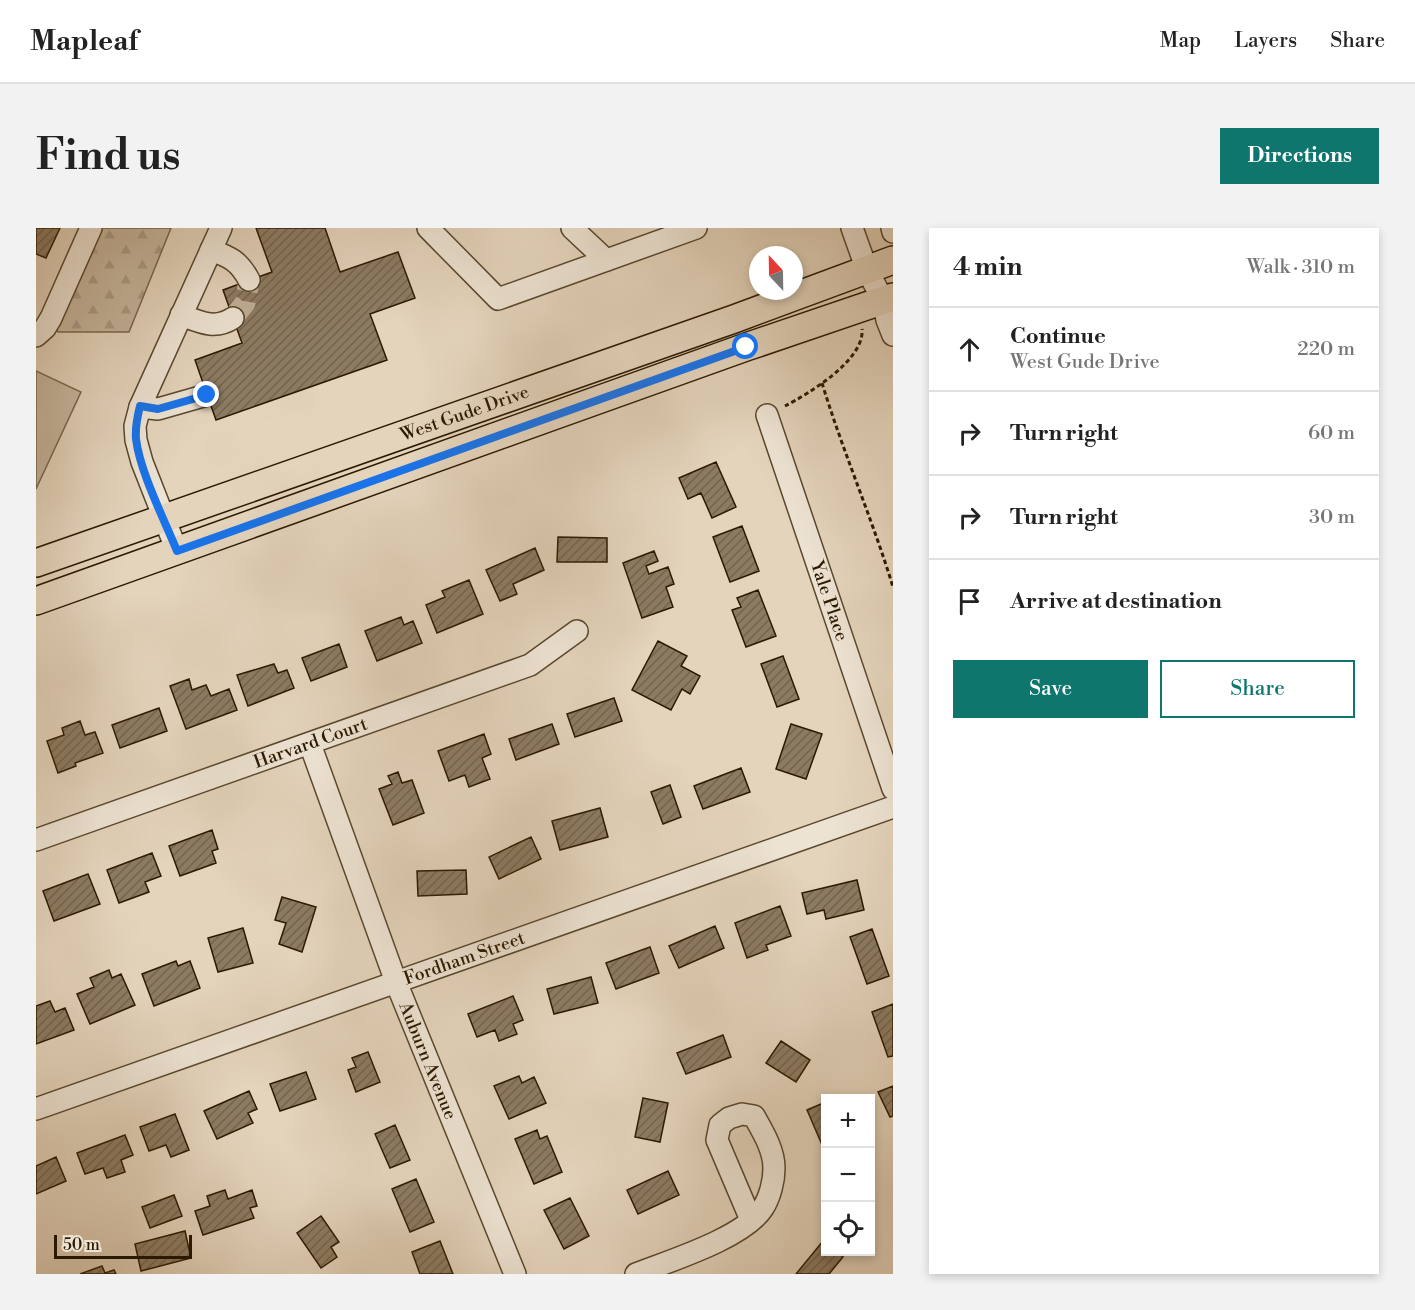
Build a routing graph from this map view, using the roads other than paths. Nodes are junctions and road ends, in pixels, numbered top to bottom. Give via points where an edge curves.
1 (91, 228) edge
2 (220, 228) edge
3 (428, 228) edge
4 (572, 228) edge
5 (696, 228) edge
6 (852, 228) edge
7 (211, 250) junction
8 (893, 260) edge
9 (606, 261) junction
10 (867, 270) junction
11 (249, 280) dead end
12 (888, 298) edge
13 (181, 315) junction
14 (233, 318) dead end
15 (893, 334) edge
16 (36, 336) edge
17 (207, 395) dead end
18 (140, 406) junction
19 (767, 415) road end
20 (164, 519) junction
21 (177, 551) junction
22 (36, 563) edge
23 (36, 601) edge
24 (577, 631) dead end
25 (310, 744) junction
26 (893, 789) edge
27 (893, 807) edge
28 (36, 840) edge
29 (396, 982) junction
30 (36, 1109) edge
31 (751, 1220) dead end
32 (515, 1274) edge
33 (636, 1274) edge

1 - 16 street via 51,318
2 - 7 street
3 - 9 street via 498,299
4 - 9 street
5 - 9 street
6 - 10 street
7 - 11 street via 242,267
7 - 13 street
8 - 10 main road, West Gude Drive
10 - 12 street
10 - 20 main road, West Gude Drive
12 - 15 street via 887,321
12 - 21 main road, West Gude Drive
13 - 14 street via 207,325 224,325
13 - 18 street
17 - 18 street via 158,409
18 - 20 street via 136,440
19 - 26 street, Yale Place
20 - 21 street
20 - 22 main road, West Gude Drive
21 - 23 main road, West Gude Drive
24 - 25 street, Harvard Court via 530,665
25 - 28 street, Harvard Court
25 - 29 street, Auburn Avenue
27 - 29 street, Fordham Street
29 - 30 street, Fordham Street
29 - 32 street, Auburn Avenue
31 - 33 street via 719,1240

